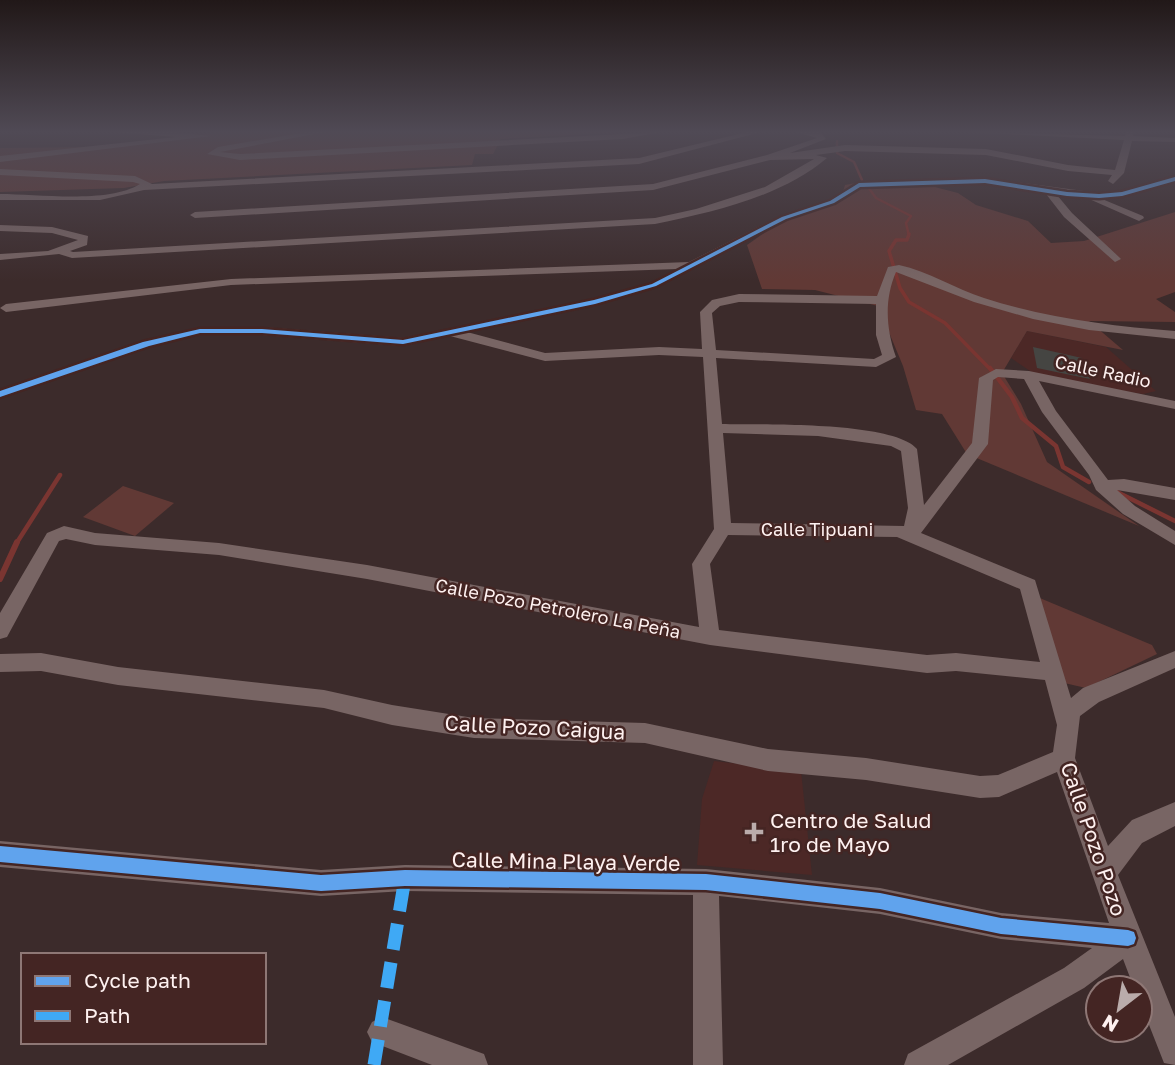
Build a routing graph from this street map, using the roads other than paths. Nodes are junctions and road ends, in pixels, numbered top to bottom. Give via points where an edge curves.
1 (145, 182) edge
2 (246, 182) edge
3 (665, 182) edge
4 (784, 182) edge
5 (963, 182) edge
6 (989, 182) edge
7 (1112, 182) edge
8 (1165, 182) edge
9 (145, 187) junction
10 (1049, 191) junction
11 (1086, 195) junction
12 (0, 197) edge
13 (195, 215) dead end
14 (1139, 218) dead end
15 (0, 228) edge
16 (61, 251) junction
17 (0, 257) edge
18 (1115, 259) dead end
19 (693, 265) junction
20 (882, 300) junction
21 (3, 307) edge
22 (0, 321) edge
23 (452, 332) junction
24 (1175, 335) edge
25 (709, 353) junction
26 (1029, 376) junction
27 (0, 394) edge
28 (1175, 405) edge
29 (716, 428) junction
30 (1102, 486) junction
31 (1175, 494) edge
32 (723, 529) junction
33 (911, 535) junction
34 (1175, 539) edge
35 (0, 631) edge
36 (710, 637) junction
37 (1175, 659) edge
38 (0, 663) edge
39 (1053, 672) junction
40 (1068, 725) junction
41 (1064, 758) junction
42 (1175, 814) edge
43 (0, 853) edge
44 (1106, 872) junction
45 (706, 882) junction
46 (1128, 938) junction
47 (382, 1032) dead end
48 (1175, 1052) edge
49 (474, 1065) edge
50 (708, 1065) edge
51 (919, 1065) edge

1 - 9 street
2 - 9 street
3 - 13 street via 639,188
4 - 16 street via 698,212 655,221 153,251 72,255
5 - 19 street via 859,185 832,202 784,218
6 - 10 street
7 - 11 street
8 - 11 street via 1122,194
9 - 12 street via 117,195
10 - 11 street
10 - 18 street
11 - 14 street
15 - 16 street via 68,232 84,238 83,243
16 - 17 street
19 - 21 street via 232,282
19 - 23 street via 636,292
20 - 24 street via 892,269 902,267 926,281 1022,315
20 - 25 street via 739,298 716,303 706,312
20 - 25 street via 883,341 889,357 876,363
21 - 22 street via 12,314
23 - 25 street via 545,357
23 - 27 street via 387,342 262,331 200,331 146,344
25 - 29 street
26 - 28 street, Calle Radio
26 - 30 street, Calle Radio
26 - 33 street via 996,373 986,378 980,444
29 - 32 street
29 - 33 street via 878,436 905,445 916,508
30 - 31 street via 1124,484
30 - 34 street, Calle Radio via 1129,510
32 - 33 street, Calle Tipuani via 885,530
32 - 36 street via 701,564
33 - 39 street, Calle Pozo Pozo via 1028,585
35 - 36 street, Calle Pozo Petrolero La Peña via 53,537 64,532 292,560
36 - 39 street, Calle Pozo Petrolero La Peña via 927,664 956,662
37 - 40 street via 1091,695 1070,711
38 - 41 street, Calle Pozo Caigua via 41,662 118,676 324,699 474,728 645,733 768,760 980,787 999,786
39 - 40 street, Calle Pozo Pozo
40 - 41 street, Calle Pozo Pozo
41 - 44 street, Calle Pozo Pozo
42 - 44 street via 1141,827 1124,842
43 - 45 street, Calle Mina Playa Verde via 320,883 405,878
44 - 46 street, Calle Pozo Pozo
45 - 46 street, Calle Mina Playa Verde via 880,901 1001,926
45 - 50 street
46 - 48 street
46 - 51 street, Calle Pozo Pozo via 1074,978
47 - 49 street

